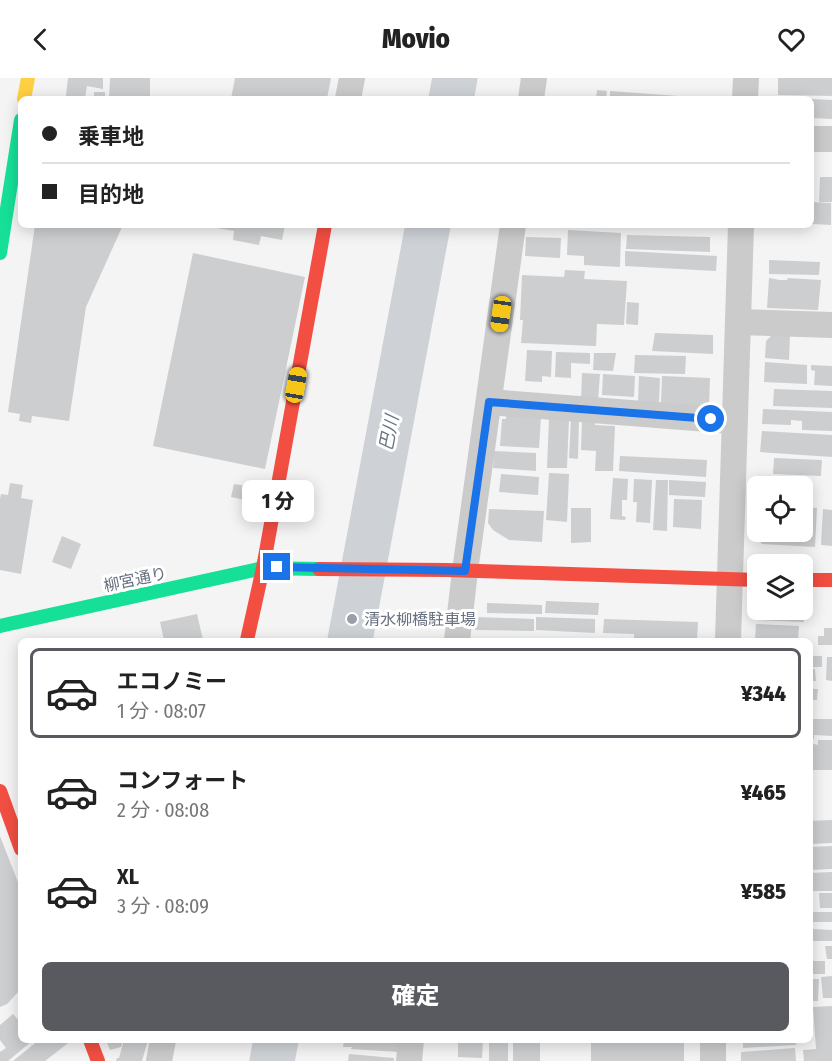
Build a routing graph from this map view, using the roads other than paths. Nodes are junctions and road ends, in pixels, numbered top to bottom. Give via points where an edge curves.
1 (28, 78) edge
2 (352, 78) edge
3 (534, 78) edge
4 (747, 78) edge
5 (25, 96) edge
6 (349, 96) edge
7 (531, 96) edge
8 (746, 96) edge
9 (18, 139) edge
10 (832, 139) edge
11 (814, 140) edge
12 (325, 228) edge
13 (513, 228) edge
14 (741, 228) edge
15 (0, 253) edge
16 (738, 322) junction
17 (832, 325) edge
18 (489, 402) junction
19 (734, 421) junction
20 (270, 567) junction
21 (456, 570) junction
22 (730, 580) junction
23 (747, 580) edge
24 (813, 580) edge
25 (832, 580) edge
26 (0, 626) edge
27 (248, 638) edge
28 (457, 638) edge
29 (728, 638) edge
30 (0, 791) edge
31 (18, 841) edge
32 (91, 1043) edge
33 (162, 1043) edge
34 (411, 1043) edge
35 (713, 1043) edge
36 (98, 1061) edge
37 (159, 1061) edge
38 (409, 1061) edge
39 (713, 1061) edge

1 - 5 street
2 - 6 street
3 - 7 street
4 - 8 street
9 - 15 street
10 - 11 street
12 - 20 street
13 - 18 street
14 - 16 street
16 - 17 street
16 - 19 street
18 - 19 street
18 - 21 street
19 - 22 street
20 - 21 street, 柳宮通り
20 - 26 street, 柳宮通り
20 - 27 street
21 - 22 street, 柳宮通り
21 - 28 street
22 - 23 street, 柳宮通り
22 - 29 street
24 - 25 street
30 - 31 street
32 - 36 street
33 - 37 street
34 - 38 street
35 - 39 street

